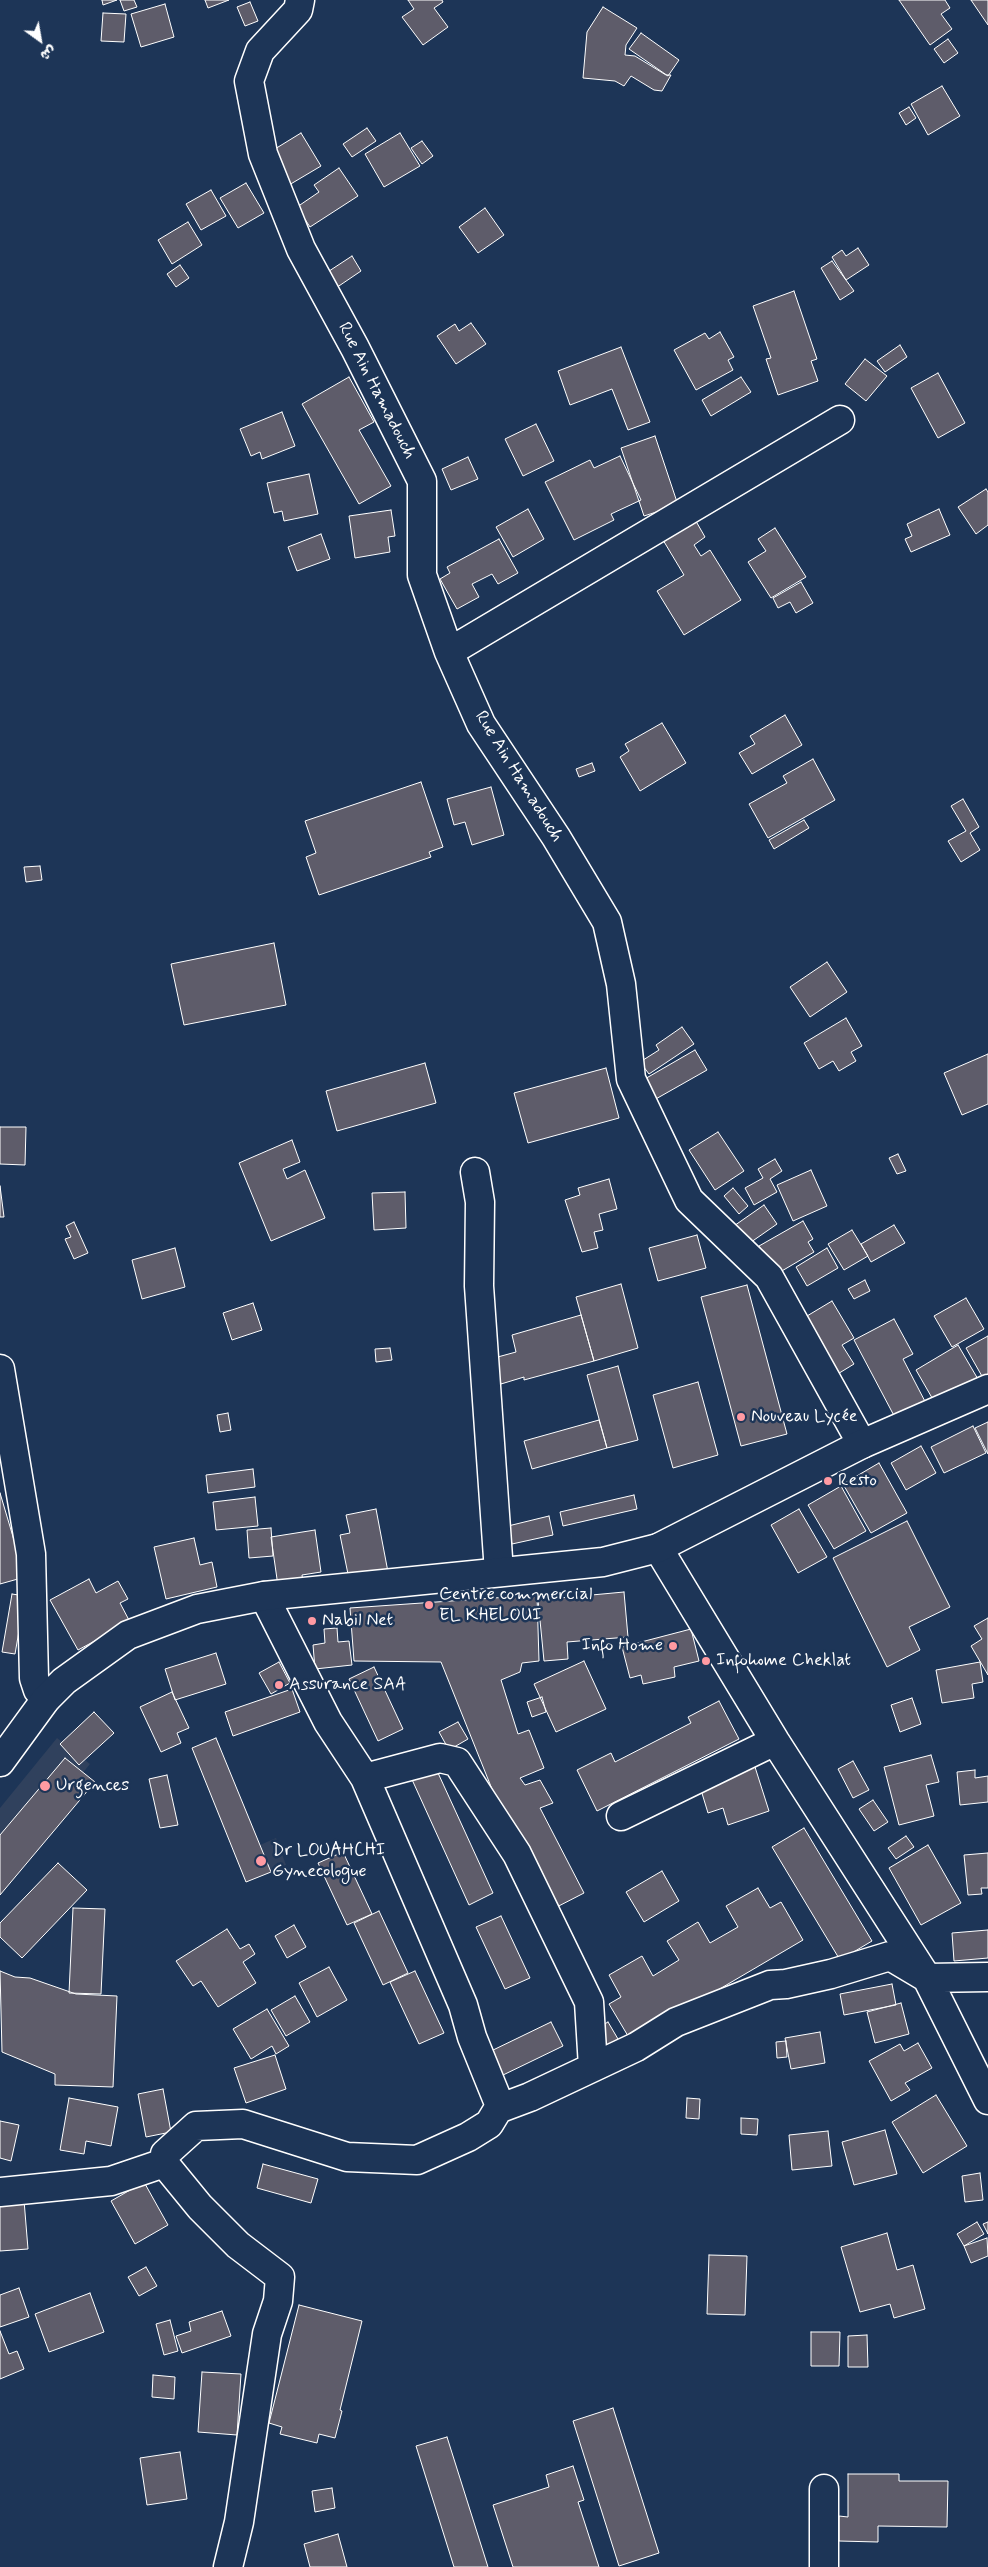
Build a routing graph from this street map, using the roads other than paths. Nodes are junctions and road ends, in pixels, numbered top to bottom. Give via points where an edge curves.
1 (300, 0) edge
2 (840, 420) dead end
3 (449, 652) junction
4 (475, 1172) dead end
5 (0, 1369) edge
6 (988, 1389) edge
7 (862, 1444) junction
8 (658, 1548) junction
9 (499, 1572) junction
10 (264, 1596) junction
11 (46, 1699) junction
12 (775, 1741) junction
13 (0, 1762) edge
14 (365, 1778) junction
15 (621, 1816) dead end
16 (988, 1977) edge
17 (927, 1978) junction
18 (593, 2067) junction
19 (988, 2100) edge
20 (498, 2110) junction
21 (164, 2163) junction
22 (0, 2192) edge
23 (824, 2489) dead end
24 (228, 2567) edge
25 (824, 2567) edge

1 - 3 street, Rue Ain Hamadouch via 298,10 260,51 249,82 263,154 301,249 422,481 422,575
2 - 3 street
3 - 7 street, Rue Ain Hamadouch via 482,724 607,922 621,984 631,1079 689,1200 769,1277
4 - 9 street via 480,1202 479,1286
5 - 11 street via 32,1554 34,1678
6 - 7 street
7 - 8 street
8 - 9 street via 603,1562
8 - 12 street
9 - 10 street
10 - 11 street via 197,1609 128,1635 64,1680
10 - 14 street via 328,1722
11 - 13 street
12 - 15 street
12 - 17 street
14 - 18 street via 440,1758 457,1762 516,1854 589,2002
14 - 20 street via 463,2005 472,2037 500,2106
16 - 17 street
17 - 18 street via 890,1956 831,1974 770,1985 676,2022 636,2047
17 - 19 street
18 - 20 street
20 - 21 street via 489,2124 417,2160 347,2157 243,2124 196,2126 165,2154
21 - 22 street via 111,2181
21 - 24 street via 200,2207 238,2245 280,2278 278,2302 268,2334 239,2522
23 - 25 street

